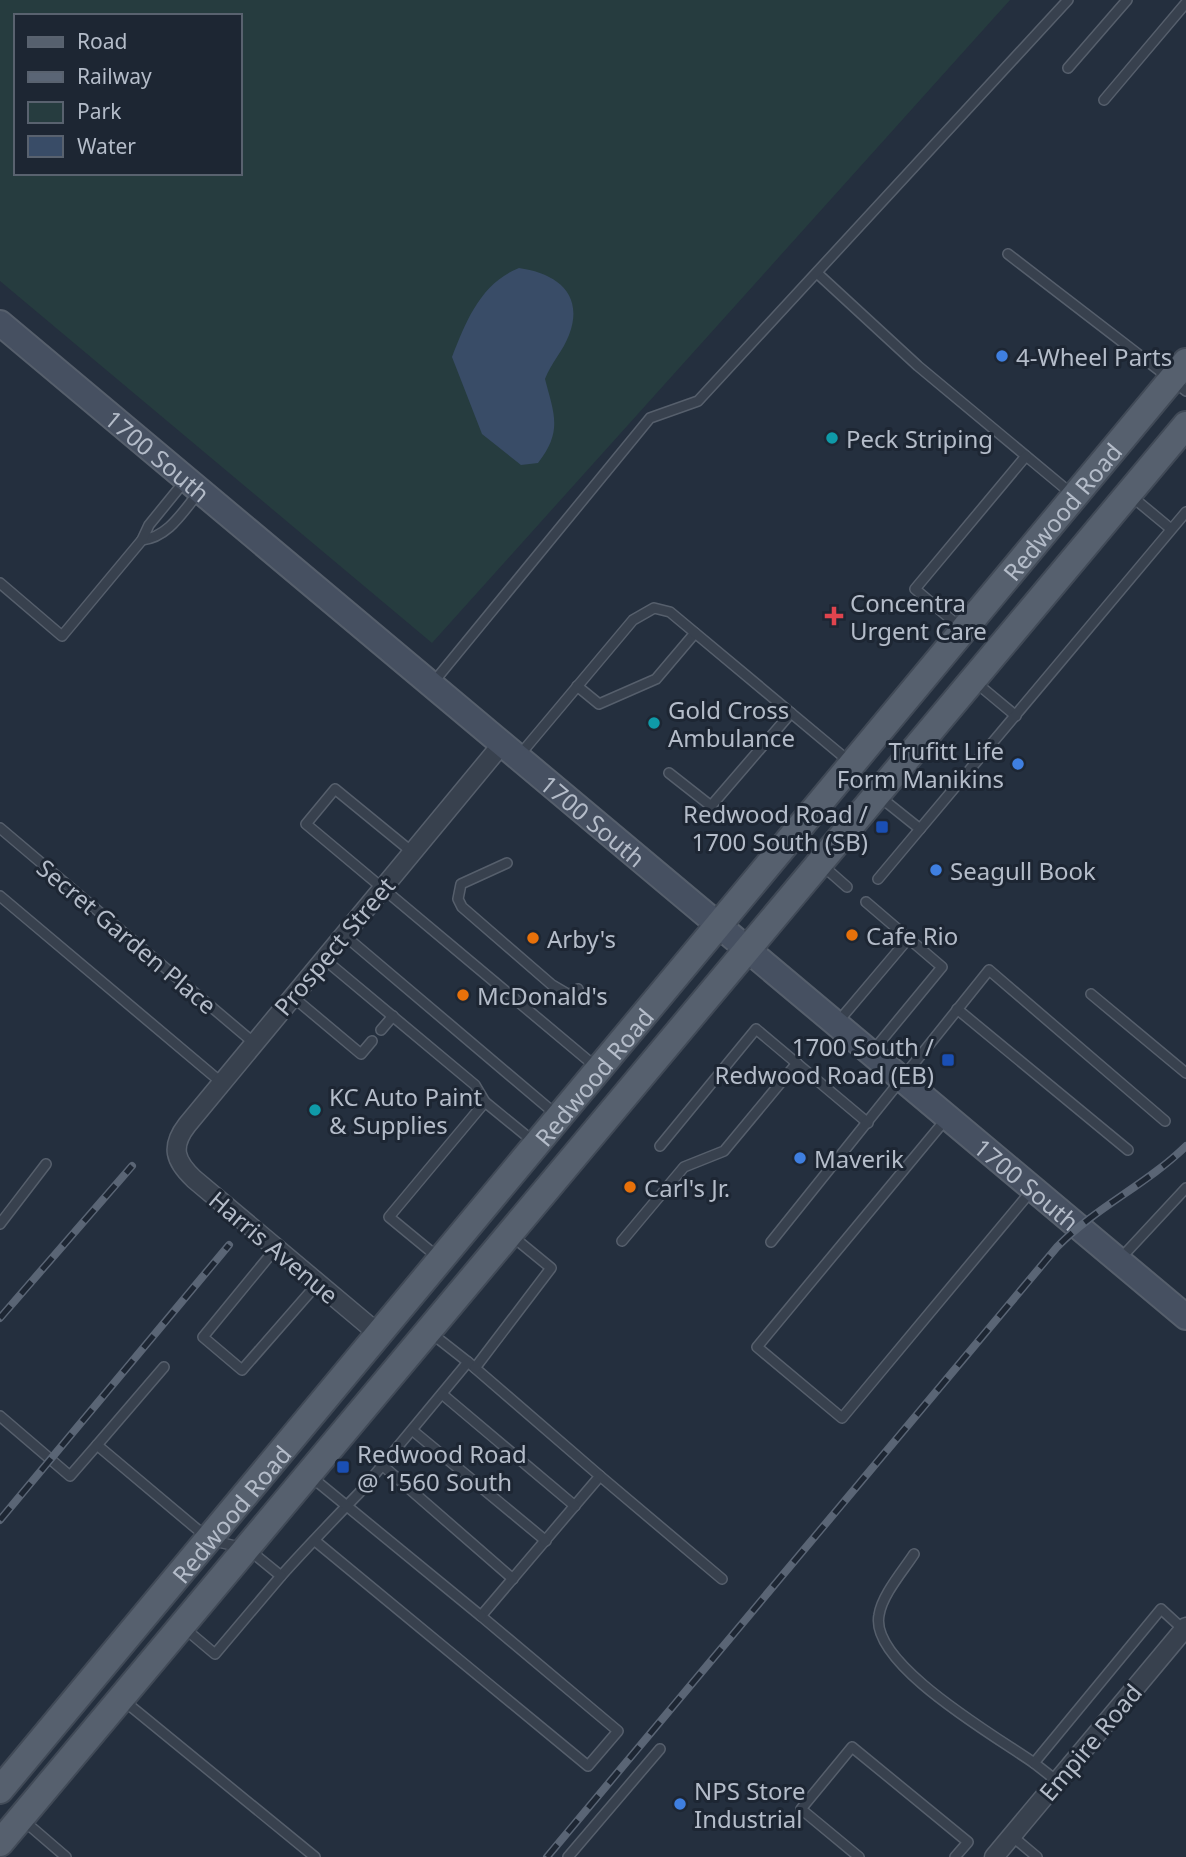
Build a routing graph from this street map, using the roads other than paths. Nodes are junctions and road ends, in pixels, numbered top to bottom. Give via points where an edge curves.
1 (1068, 0) edge
2 (1127, 0) edge
3 (1186, 3) edge
4 (1068, 68) dead end
5 (1104, 100) dead end
6 (1008, 254) dead end
7 (817, 273) junction
8 (0, 323) edge
9 (1181, 378) edge
10 (1186, 425) edge
11 (1026, 456) junction
12 (193, 485) junction
13 (1128, 494) junction
14 (1074, 496) junction
15 (1186, 512) edge
16 (1171, 529) junction
17 (142, 540) junction
18 (0, 583) edge
19 (963, 630) junction
20 (695, 633) junction
21 (972, 680) junction
22 (431, 685) junction
23 (577, 687) junction
24 (791, 713) junction
25 (1016, 716) junction
26 (510, 751) junction
27 (852, 765) junction
28 (669, 773) dead end
29 (878, 795) junction
30 (0, 828) edge
31 (919, 829) junction
32 (412, 852) junction
33 (507, 863) dead end
34 (821, 865) junction
35 (878, 878) dead end
36 (847, 887) dead end
37 (383, 888) junction
38 (0, 896) edge
39 (866, 902) dead end
40 (720, 927) junction
41 (344, 935) junction
42 (908, 939) junction
43 (747, 950) junction
44 (324, 959) junction
45 (578, 989) dead end
46 (1091, 994) dead end
47 (293, 997) junction
48 (957, 1009) junction
49 (393, 1016) junction
50 (836, 1025) junction
51 (381, 1030) dead end
52 (372, 1041) dead end
53 (254, 1043) junction
54 (871, 1054) junction
55 (797, 1063) junction
56 (601, 1071) junction
57 (1186, 1073) edge
58 (902, 1080) junction
59 (222, 1083) junction
60 (485, 1102) junction
61 (947, 1117) junction
62 (561, 1119) junction
63 (1165, 1121) dead end
64 (868, 1123) junction
65 (538, 1146) junction
66 (660, 1146) dead end
67 (1128, 1150) dead end
68 (175, 1153) joint
69 (46, 1164) dead end
70 (1186, 1188) edge
71 (1032, 1189) junction
72 (0, 1224) edge
73 (510, 1235) junction
74 (622, 1241) dead end
75 (771, 1242) dead end
76 (276, 1248) junction
77 (442, 1261) junction
78 (1119, 1261) junction
79 (318, 1283) junction
80 (1186, 1317) edge
81 (429, 1332) junction
82 (381, 1336) junction
83 (472, 1365) junction
84 (164, 1367) dead end
85 (442, 1394) junction
86 (0, 1416) edge
87 (412, 1430) junction
88 (97, 1445) junction
89 (382, 1465) junction
90 (309, 1475) junction
91 (600, 1476) junction
92 (347, 1506) junction
93 (575, 1506) junction
94 (209, 1540) junction
95 (314, 1540) junction
96 (546, 1541) junction
97 (248, 1549) junction
98 (914, 1554) dead end
99 (281, 1576) junction
100 (513, 1579) junction
101 (722, 1579) dead end
102 (481, 1616) junction
103 (183, 1626) junction
104 (1185, 1628) edge
105 (122, 1699) junction
106 (660, 1749) dead end
107 (1034, 1763) junction
108 (1057, 1781) junction
109 (0, 1790) edge
110 (21, 1818) junction
111 (1012, 1836) junction
112 (0, 1843) edge
113 (66, 1857) edge
114 (315, 1857) edge
115 (568, 1857) edge
116 (859, 1857) edge
117 (956, 1857) edge
118 (994, 1857) edge
119 (1037, 1857) edge

1 - 7 lane
2 - 4 lane
3 - 5 lane
6 - 9 lane
7 - 11 lane
7 - 22 lane via 698,401 650,418
8 - 12 street, 1700 South
9 - 14 main road, Redwood Road
10 - 13 main road, Redwood Road
11 - 14 lane
11 - 19 lane via 915,589
12 - 17 lane via 149,525
12 - 17 lane via 163,534
12 - 22 street, 1700 South
13 - 16 lane
13 - 21 main road, Redwood Road
14 - 19 main road, Redwood Road
15 - 16 lane
16 - 25 lane
17 - 18 lane via 62,636
19 - 27 main road, Redwood Road
20 - 23 lane via 656,679 599,704
20 - 23 lane via 670,612 654,608 633,620
20 - 24 lane
21 - 25 lane
21 - 29 main road, Redwood Road
22 - 26 street, 1700 South
23 - 26 lane
24 - 27 lane
24 - 28 lane via 711,807
25 - 31 lane
26 - 32 street, Prospect Street
26 - 40 street, 1700 South
27 - 40 main road, Redwood Road
29 - 31 lane
29 - 34 main road, Redwood Road
30 - 53 lane, Secret Garden Place
31 - 35 lane
32 - 37 street, Prospect Street
32 - 37 lane via 335,789 306,824
33 - 45 lane via 461,884 458,899 462,907 552,985 569,995
34 - 36 lane
34 - 43 main road, Redwood Road
37 - 41 street, Prospect Street
37 - 56 lane
38 - 59 lane, Secret Garden Place
39 - 42 lane
40 - 43 street, 1700 South
40 - 56 main road, Redwood Road
41 - 44 street, Prospect Street
41 - 62 lane
42 - 50 lane
42 - 54 lane via 942,967
43 - 50 street, 1700 South
43 - 73 main road, Redwood Road
44 - 47 street, Prospect Street
44 - 49 lane
46 - 57 lane
47 - 52 lane via 361,1054
47 - 53 street, Prospect Street
48 - 58 lane
48 - 63 lane via 989,971
48 - 67 lane
49 - 51 lane
49 - 60 lane via 475,1085
50 - 54 street, 1700 South
53 - 59 street, Prospect Street
54 - 58 street, 1700 South
55 - 64 lane
55 - 66 lane via 756,1029
55 - 74 lane via 724,1151 684,1167
56 - 62 main road, Redwood Road
58 - 61 street, 1700 South
58 - 64 lane
59 - 68 street, Prospect Street via 181,1133
60 - 65 lane
60 - 77 lane via 389,1217
61 - 71 street, 1700 South
61 - 71 lane via 757,1346 842,1418
62 - 65 main road, Redwood Road
64 - 75 lane
65 - 77 main road, Redwood Road
68 - 76 street, Harris Avenue via 194,1179
69 - 72 lane
70 - 78 lane
71 - 78 street, 1700 South
73 - 81 main road, Redwood Road
73 - 83 lane via 551,1268
76 - 79 street, Harris Avenue
76 - 79 lane via 203,1337 242,1370
77 - 82 main road, Redwood Road
78 - 80 street, 1700 South
79 - 82 street, Harris Avenue
81 - 83 lane
81 - 90 main road, Redwood Road
82 - 94 main road, Redwood Road
83 - 85 lane
83 - 91 lane
84 - 88 lane
85 - 87 lane
85 - 93 lane
86 - 88 lane via 70,1476
87 - 89 lane
87 - 96 lane
88 - 94 lane
89 - 92 lane
89 - 100 lane
90 - 92 lane
90 - 97 main road, Redwood Road
91 - 93 lane
91 - 101 lane
92 - 95 lane
92 - 102 lane
93 - 96 lane
94 - 97 lane
94 - 109 main road, Redwood Road
95 - 99 lane
95 - 102 lane via 588,1766 618,1731
96 - 100 lane
97 - 99 lane
97 - 103 main road, Redwood Road
98 - 107 lane via 878,1614 878,1633 886,1650 961,1715
99 - 103 lane via 215,1654
100 - 102 lane
103 - 105 main road, Redwood Road
104 - 107 lane via 1161,1609
104 - 108 street, Empire Road
105 - 110 main road, Redwood Road
105 - 114 lane
106 - 115 lane
107 - 108 lane
108 - 111 street, Empire Road
110 - 112 main road, Redwood Road
110 - 113 lane
111 - 118 street, Empire Road
111 - 119 lane
116 - 117 lane via 801,1809 852,1746 968,1842

